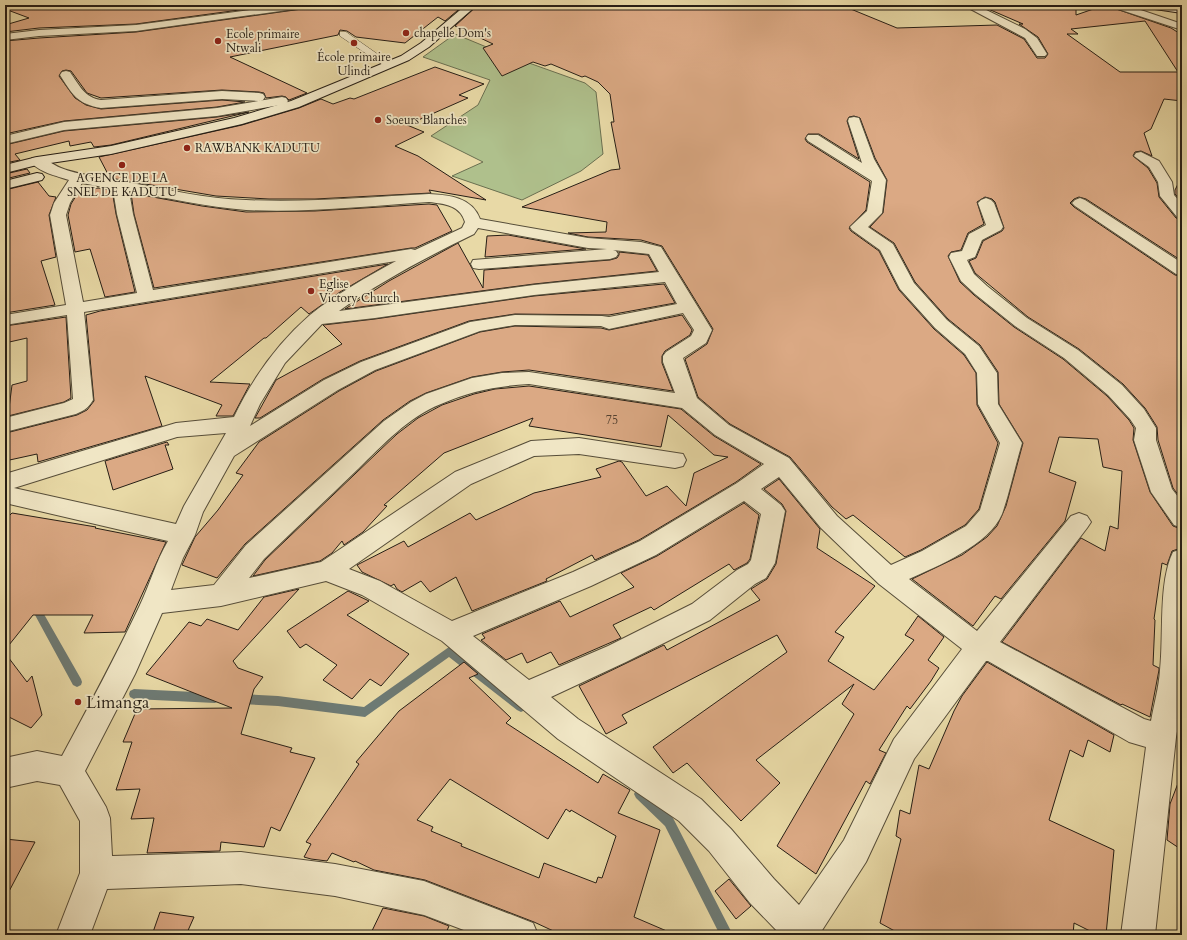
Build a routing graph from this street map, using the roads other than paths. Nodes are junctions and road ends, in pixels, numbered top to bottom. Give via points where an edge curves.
1 (305, 5) edge
2 (472, 5) edge
3 (968, 5) edge
4 (1116, 5) edge
5 (1148, 5) edge
6 (1182, 10) edge
7 (1182, 27) edge
8 (343, 34) dead end
9 (5, 37) edge
10 (1041, 54) dead end
11 (388, 66) junction
12 (66, 75) dead end
13 (288, 102) junction
14 (854, 121) dead end
15 (813, 138) dead end
16 (5, 140) edge
17 (111, 150) junction
18 (1141, 156) dead end
19 (37, 161) junction
20 (5, 169) edge
21 (54, 171) junction
22 (78, 178) junction
23 (879, 180) junction
24 (120, 184) junction
25 (5, 185) edge
26 (986, 203) dead end
27 (1080, 203) dead end
28 (1182, 214) edge
29 (473, 222) junction
30 (655, 250) junction
31 (422, 253) junction
32 (479, 264) dead end
33 (1182, 270) edge
34 (670, 276) junction
35 (146, 296) junction
36 (75, 307) junction
37 (688, 307) junction
38 (5, 320) edge
39 (316, 320) junction
40 (688, 402) junction
41 (241, 424) junction
42 (5, 425) edge
43 (226, 451) junction
44 (675, 460) dead end
45 (782, 464) junction
46 (5, 482) edge
47 (745, 489) junction
48 (5, 494) edge
49 (1182, 519) edge
50 (1079, 522) dead end
51 (183, 535) junction
52 (1182, 559) edge
53 (327, 571) junction
54 (888, 577) junction
55 (221, 595) junction
56 (154, 603) junction
57 (451, 633) junction
58 (980, 646) junction
59 (526, 695) junction
60 (1162, 737) junction
61 (69, 772) junction
62 (5, 773) edge
63 (96, 874) junction
64 (800, 934) edge
65 (73, 935) edge
66 (521, 935) edge
67 (1138, 935) edge

1 - 9 street via 136,28
2 - 11 street via 425,45
3 - 10 street via 1022,31 1033,40
4 - 7 street
5 - 6 street
8 - 11 lane
11 - 13 street
12 - 13 street via 84,99 91,103 229,95
13 - 16 street via 217,112 64,126
13 - 17 street via 237,121
14 - 23 street via 867,159
15 - 23 street
17 - 19 street
17 - 21 street
18 - 28 street via 1154,164 1165,182 1167,196
19 - 20 street
19 - 21 street
21 - 22 street
21 - 25 street
22 - 24 street
22 - 36 street via 62,203 58,215
23 - 54 street via 874,213 858,227 887,247 906,285 941,324 972,350 987,373 988,404 1011,443 990,514 974,533 931,558
24 - 29 street via 201,200 251,205 302,205 429,198 450,200 463,206 470,213
24 - 35 street via 124,214
26 - 49 street via 995,227 974,237 969,254 957,257 967,277 997,304 1071,354 1115,390 1137,414 1146,428 1144,440 1162,492
27 - 33 street
29 - 30 street via 588,243
29 - 31 street via 468,231
30 - 32 street
30 - 34 street
31 - 35 street
31 - 39 street via 359,288
34 - 37 street
34 - 39 street via 534,290
35 - 36 street
36 - 38 street
36 - 42 street via 83,400 69,409
37 - 40 street via 704,330 699,339 673,356
37 - 43 street via 609,323 602,320 515,320 476,326 368,366 331,385
39 - 41 street via 278,359 250,404
40 - 45 street via 722,430
40 - 55 street via 529,378 502,379 472,385 433,399 391,426 255,552
41 - 43 street
41 - 46 street via 176,430
43 - 51 street via 192,512
44 - 53 street via 579,446 531,449 463,478
45 - 47 street
45 - 54 street via 830,522
47 - 57 street via 642,551 582,579
47 - 59 street via 773,511 763,563 757,571 701,612
48 - 51 street
50 - 58 street
51 - 56 street via 171,557
52 - 60 street via 1178,583 1174,671
53 - 55 street
53 - 57 street via 371,588
54 - 58 street
55 - 56 street
56 - 61 street
57 - 59 street
58 - 60 street via 996,652 1139,732
58 - 64 street via 904,749 855,851
59 - 64 street via 568,729 690,810 720,840
60 - 67 street
61 - 62 street via 37,766
61 - 63 street via 95,818
63 - 65 street
63 - 66 street via 241,868 335,880 424,898

